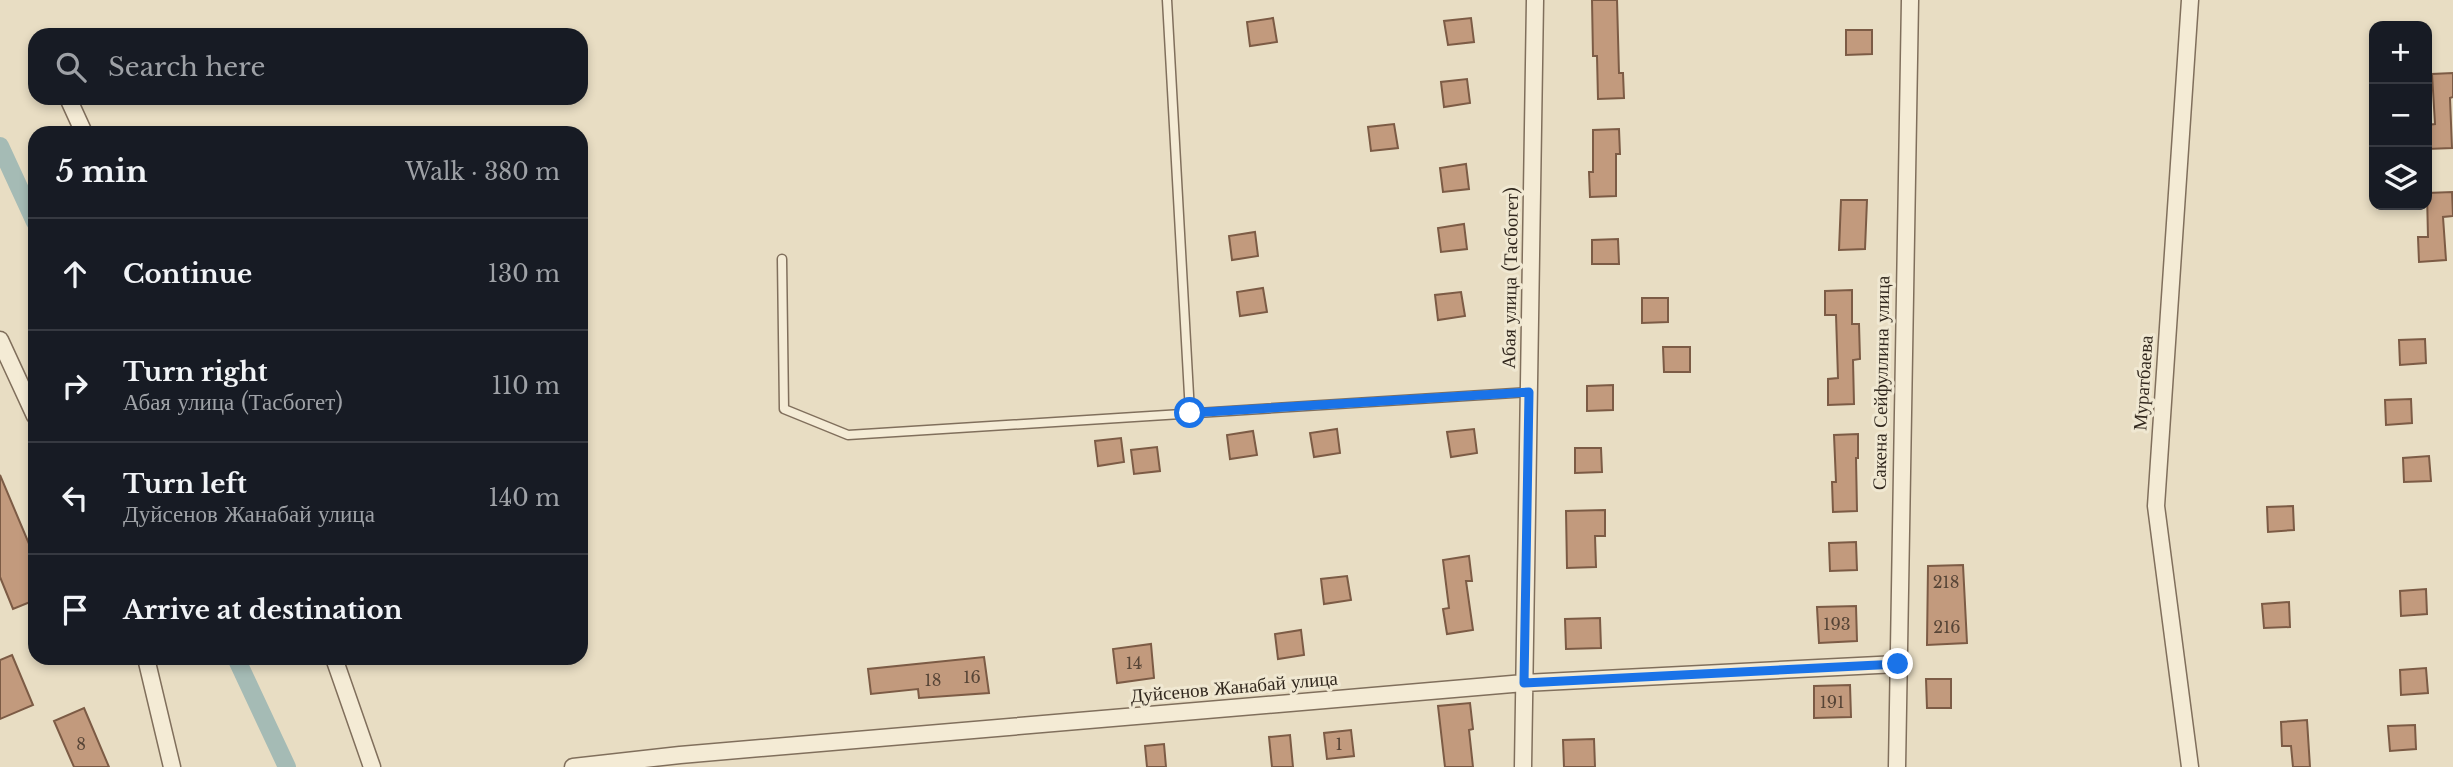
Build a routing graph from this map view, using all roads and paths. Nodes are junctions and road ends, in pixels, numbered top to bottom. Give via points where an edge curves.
1 (1167, 0) edge
2 (1535, 0) edge
3 (1910, 0) edge
4 (2190, 0) edge
5 (71, 105) edge
6 (81, 126) edge
7 (782, 259) dead end
8 (0, 340) edge
9 (1529, 392) junction
10 (28, 401) edge
11 (1190, 413) junction
12 (1898, 664) junction
13 (148, 665) edge
14 (336, 665) edge
15 (1524, 683) junction
16 (172, 767) edge
17 (372, 767) edge
18 (573, 767) edge
19 (1523, 767) edge
20 (1897, 767) edge
21 (2190, 767) edge

1 - 11 lane
2 - 9 street, Абая улица (Тасбогет)
3 - 12 street, Сакена Сейфуллина улица
4 - 21 street, Муратбаева via 2156,506
5 - 6 street
7 - 11 lane via 784,409 848,435
8 - 10 street
9 - 11 lane
9 - 15 street, Абая улица (Тасбогет)
12 - 15 street, Дуйсенов Жанабай улица
12 - 20 street, Сакена Сейфуллина улица
13 - 16 street
14 - 17 street
15 - 18 street, Дуйсенов Жанабай улица
15 - 19 street, Абая улица (Тасбогет)

